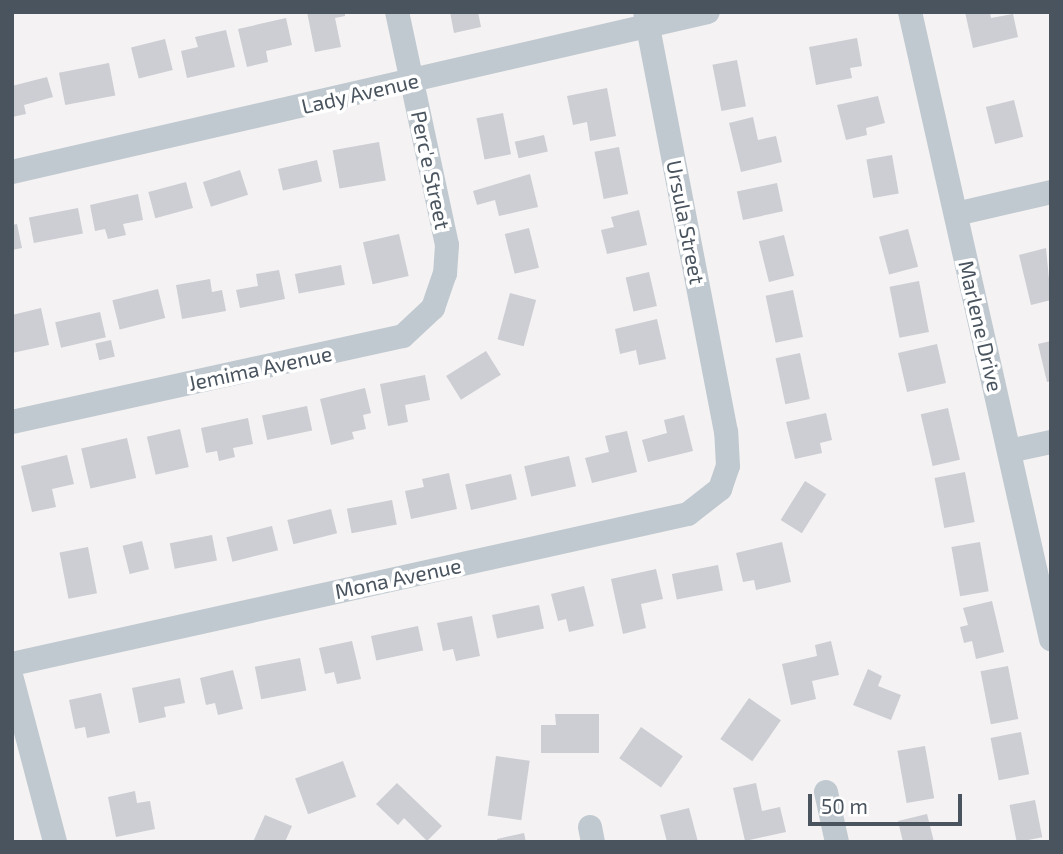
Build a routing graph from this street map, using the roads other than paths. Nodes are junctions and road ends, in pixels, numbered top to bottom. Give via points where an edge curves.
1 (397, 12) edge
2 (708, 12) edge
3 (910, 12) edge
4 (646, 19) edge
5 (412, 82) junction
6 (12, 172) edge
7 (1051, 192) edge
8 (956, 214) junction
9 (446, 245) joint
10 (12, 422) edge
11 (726, 432) joint
12 (1051, 442) edge
13 (1009, 451) junction
14 (1051, 639) edge
15 (12, 664) edge
16 (12, 679) edge
17 (826, 792) dead end
18 (55, 842) edge
19 (837, 842) edge

1 - 5 street, Perc'e Street
2 - 4 street, Lady Avenue
3 - 8 street, Marlene Drive
4 - 5 street, Lady Avenue
4 - 11 street, Ursula Street
5 - 6 street, Lady Avenue
5 - 9 street, Perc'e Street
7 - 8 street
8 - 13 street, Marlene Drive
9 - 10 street, Jemima Avenue via 445,274 433,308 403,336
11 - 15 street, Mona Avenue via 728,466 720,489 688,514
12 - 13 street
13 - 14 street, Marlene Drive
16 - 18 street
17 - 19 street

